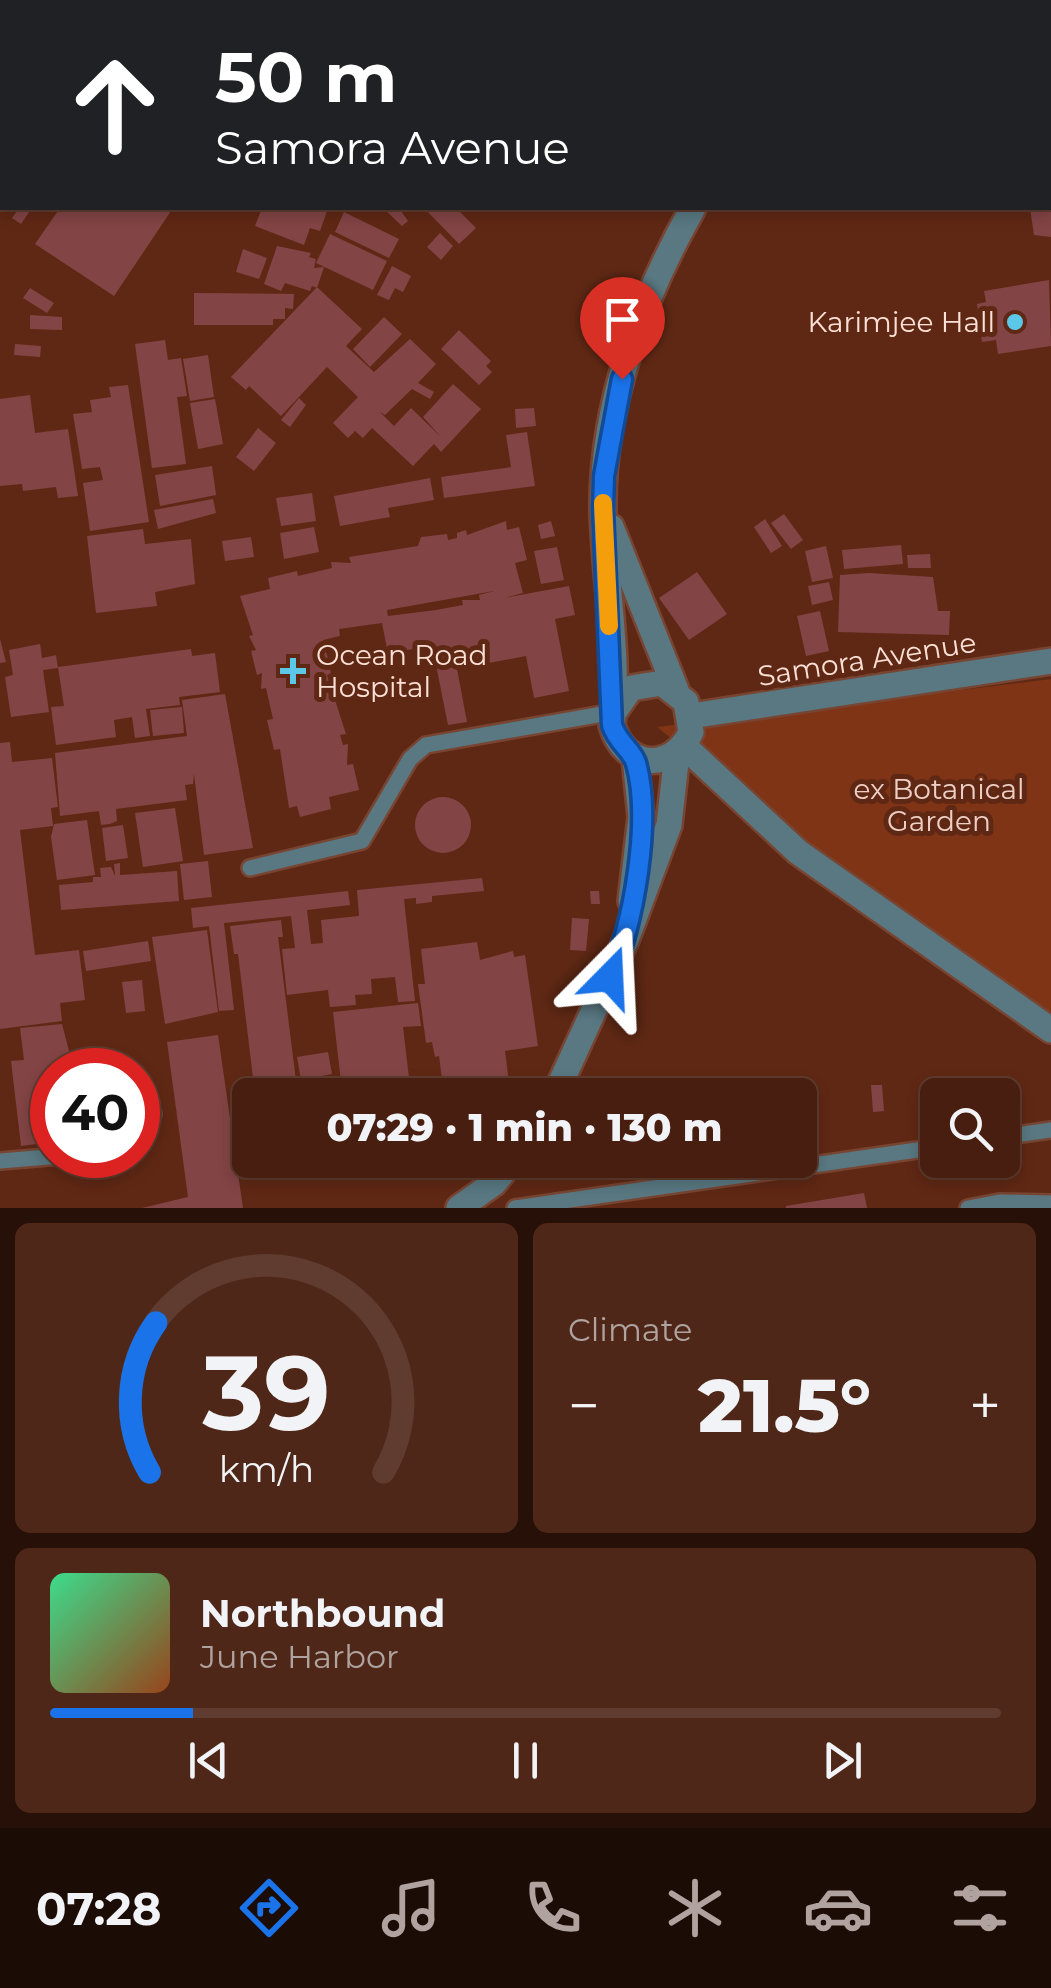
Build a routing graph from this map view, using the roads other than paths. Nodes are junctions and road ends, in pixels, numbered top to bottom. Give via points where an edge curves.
1 (692, 210) edge
2 (603, 509) junction
3 (1051, 661) edge
4 (676, 690) junction
5 (614, 712) junction
6 (692, 716) junction
7 (681, 749) junction
8 (634, 758) junction
9 (250, 868) dead end
10 (626, 940) junction
11 (1051, 1030) edge
12 (563, 1078) edge
13 (1051, 1130) edge
14 (1020, 1134) edge
15 (920, 1150) edge
16 (30, 1158) edge
17 (0, 1161) edge
18 (498, 1178) edge
19 (1051, 1202) edge
20 (459, 1208) edge
21 (516, 1208) edge
22 (968, 1208) edge

1 - 2 street via 630,350 612,426
2 - 4 street
2 - 5 street
3 - 6 street, Samora Avenue
4 - 5 street via 646,682 632,688
4 - 6 street
5 - 8 street via 616,739
5 - 9 lane via 426,745 410,759 362,842
6 - 7 street
7 - 8 street via 657,762
7 - 10 street via 669,825
7 - 11 street via 798,852
8 - 10 street via 641,817
10 - 12 street
13 - 14 lane
15 - 21 lane
16 - 17 lane
18 - 20 street
19 - 22 lane

